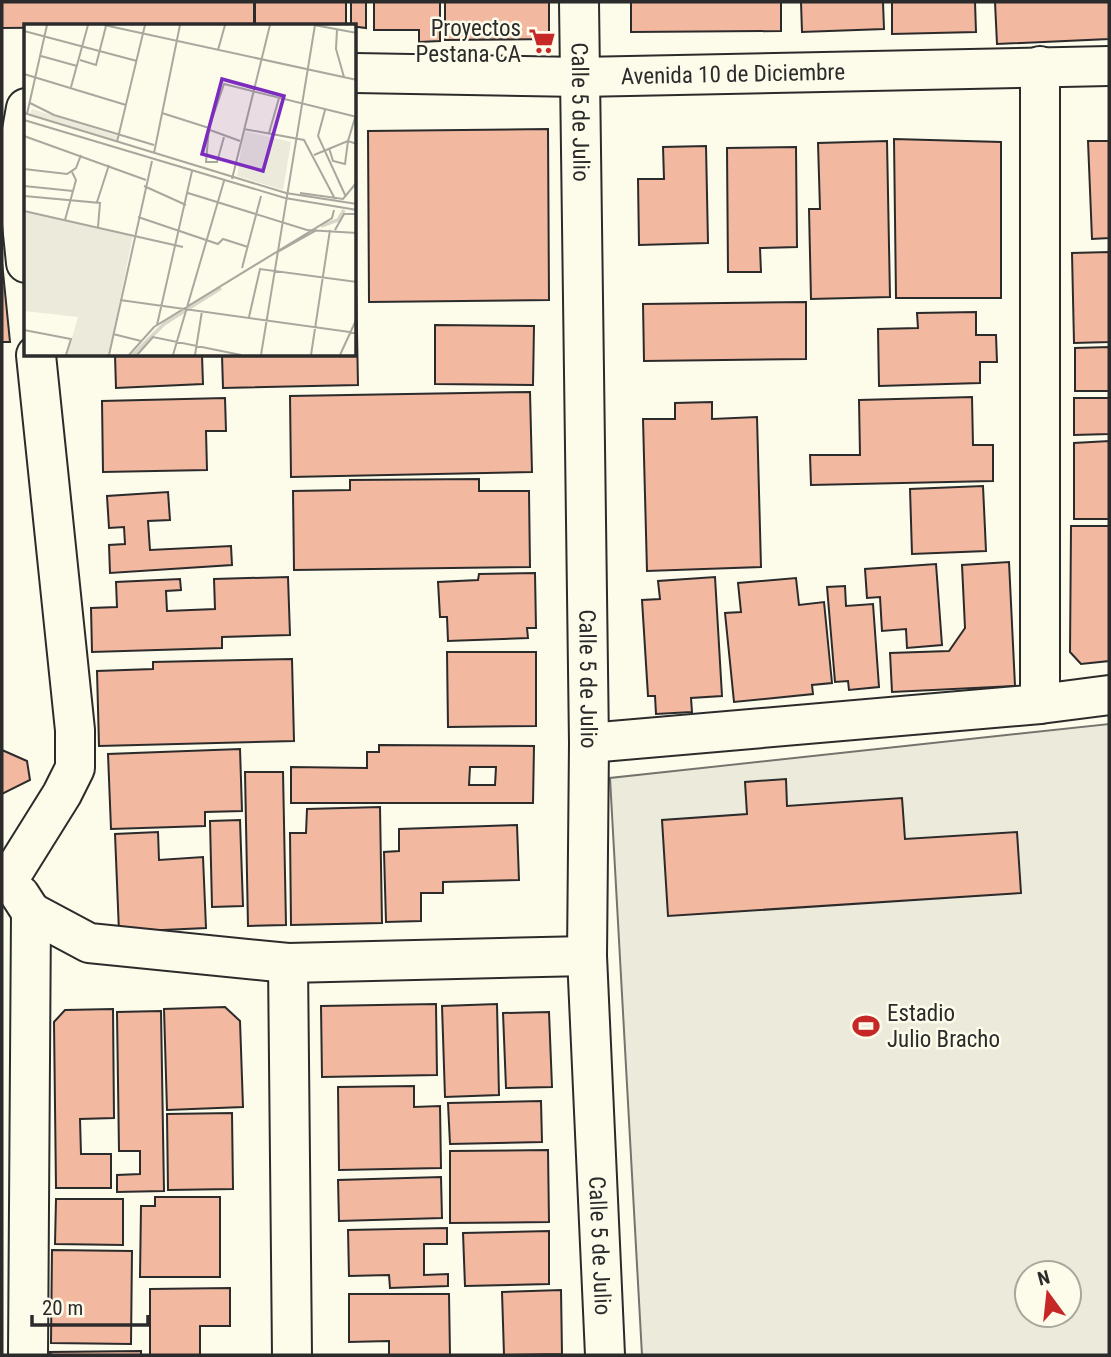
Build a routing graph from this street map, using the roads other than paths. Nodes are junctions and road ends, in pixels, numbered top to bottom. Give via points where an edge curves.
1 (579, 2) edge
2 (1040, 66) junction
3 (1109, 66) edge
4 (357, 73) edge
5 (580, 77) junction
6 (24, 115) edge
7 (24, 243) edge
8 (36, 357) edge
9 (1109, 695) edge
10 (1040, 704) junction
11 (589, 743) junction
12 (5, 877) edge
13 (31, 912) junction
14 (587, 956) junction
15 (289, 963) junction
16 (28, 1355) edge
17 (292, 1355) edge
18 (605, 1355) edge

1 - 5 street, Calle 5 de Julio
2 - 3 street, Avenida 10 de Diciembre
2 - 5 street, Avenida 10 de Diciembre
2 - 10 street
4 - 5 street, Avenida 10 de Diciembre
5 - 11 street, Calle 5 de Julio
6 - 7 street via 16,164
8 - 12 street via 75,730 75,768
9 - 10 street
10 - 11 street
11 - 14 street, Calle 5 de Julio
12 - 13 street
13 - 15 street via 89,943
13 - 16 street
14 - 15 street
14 - 18 street, Calle 5 de Julio
15 - 17 street

